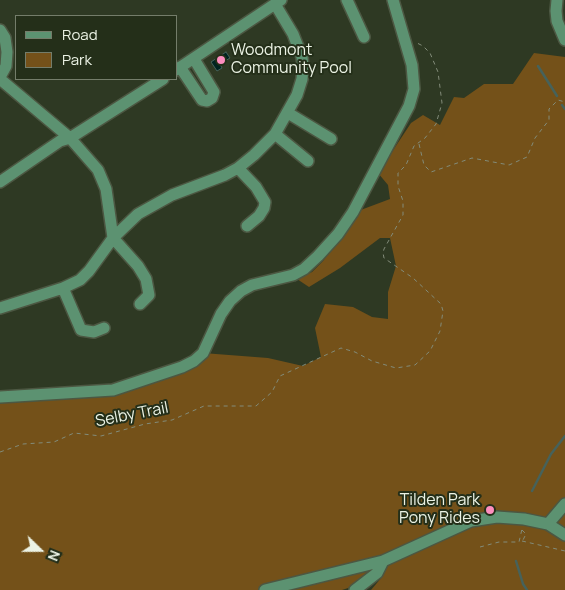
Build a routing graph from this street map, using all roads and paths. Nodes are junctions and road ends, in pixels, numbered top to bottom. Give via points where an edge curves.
1 (346, 0) edge
2 (393, 0) edge
3 (557, 0) edge
4 (278, 2) edge
5 (0, 30) edge
6 (364, 37) dead end
7 (565, 40) edge
8 (406, 46) junction
9 (194, 59) junction
10 (178, 69) edge
11 (0, 78) edge
12 (160, 80) edge
13 (565, 102) edge
14 (288, 112) junction
15 (275, 134) junction
16 (70, 138) junction
17 (331, 140) dead end
18 (419, 142) junction
19 (308, 162) dead end
20 (238, 168) junction
21 (0, 182) edge
22 (247, 226) dead end
23 (113, 238) junction
24 (63, 288) junction
25 (140, 304) dead end
26 (0, 308) edge
27 (104, 328) dead end
28 (0, 396) edge
29 (0, 452) edge
30 (565, 504) edge
31 (548, 524) junction
32 (565, 535) edge
33 (521, 541) junction
34 (480, 547) dead end
35 (565, 551) edge
36 (383, 561) junction
37 (266, 590) edge
38 (355, 590) edge

1 - 6 street
2 - 8 street
3 - 7 street via 557,21
4 - 9 street
4 - 14 street via 302,57 302,79
5 - 11 street via 7,52 6,66
8 - 18 path, Selby Trail via 417,43 423,46 430,53 438,72 442,104 436,124
8 - 28 street via 412,65 414,90 403,120 353,212 338,234 304,270 240,291 221,314 203,353 182,367 113,390
9 - 10 street
9 - 10 street via 214,92 212,98 202,100
11 - 16 street
12 - 16 street
13 - 18 path via 558,100 549,109 549,120 535,138 527,157 509,165 472,158 431,172 424,165
14 - 15 street
14 - 17 street
15 - 19 street
15 - 20 street
16 - 21 street
16 - 23 street via 98,170 106,188
18 - 29 path, Selby Trail via 398,173 403,214 383,253 384,258 413,278 441,304 440,331 430,351 415,365 396,368 341,348 280,376 272,392 256,406 204,406 172,420 101,436 74,433 54,442 23,444
20 - 22 street via 265,202 259,216
20 - 23 street via 156,203 138,214
23 - 24 street via 89,271 80,280
23 - 25 street via 146,279 149,295
24 - 26 street
24 - 27 street via 81,330 94,332
30 - 31 street
31 - 32 street
31 - 36 street via 503,517 471,522
33 - 33 path via 522,528 526,534
33 - 34 path
33 - 35 path
36 - 37 street
36 - 38 street via 376,573

